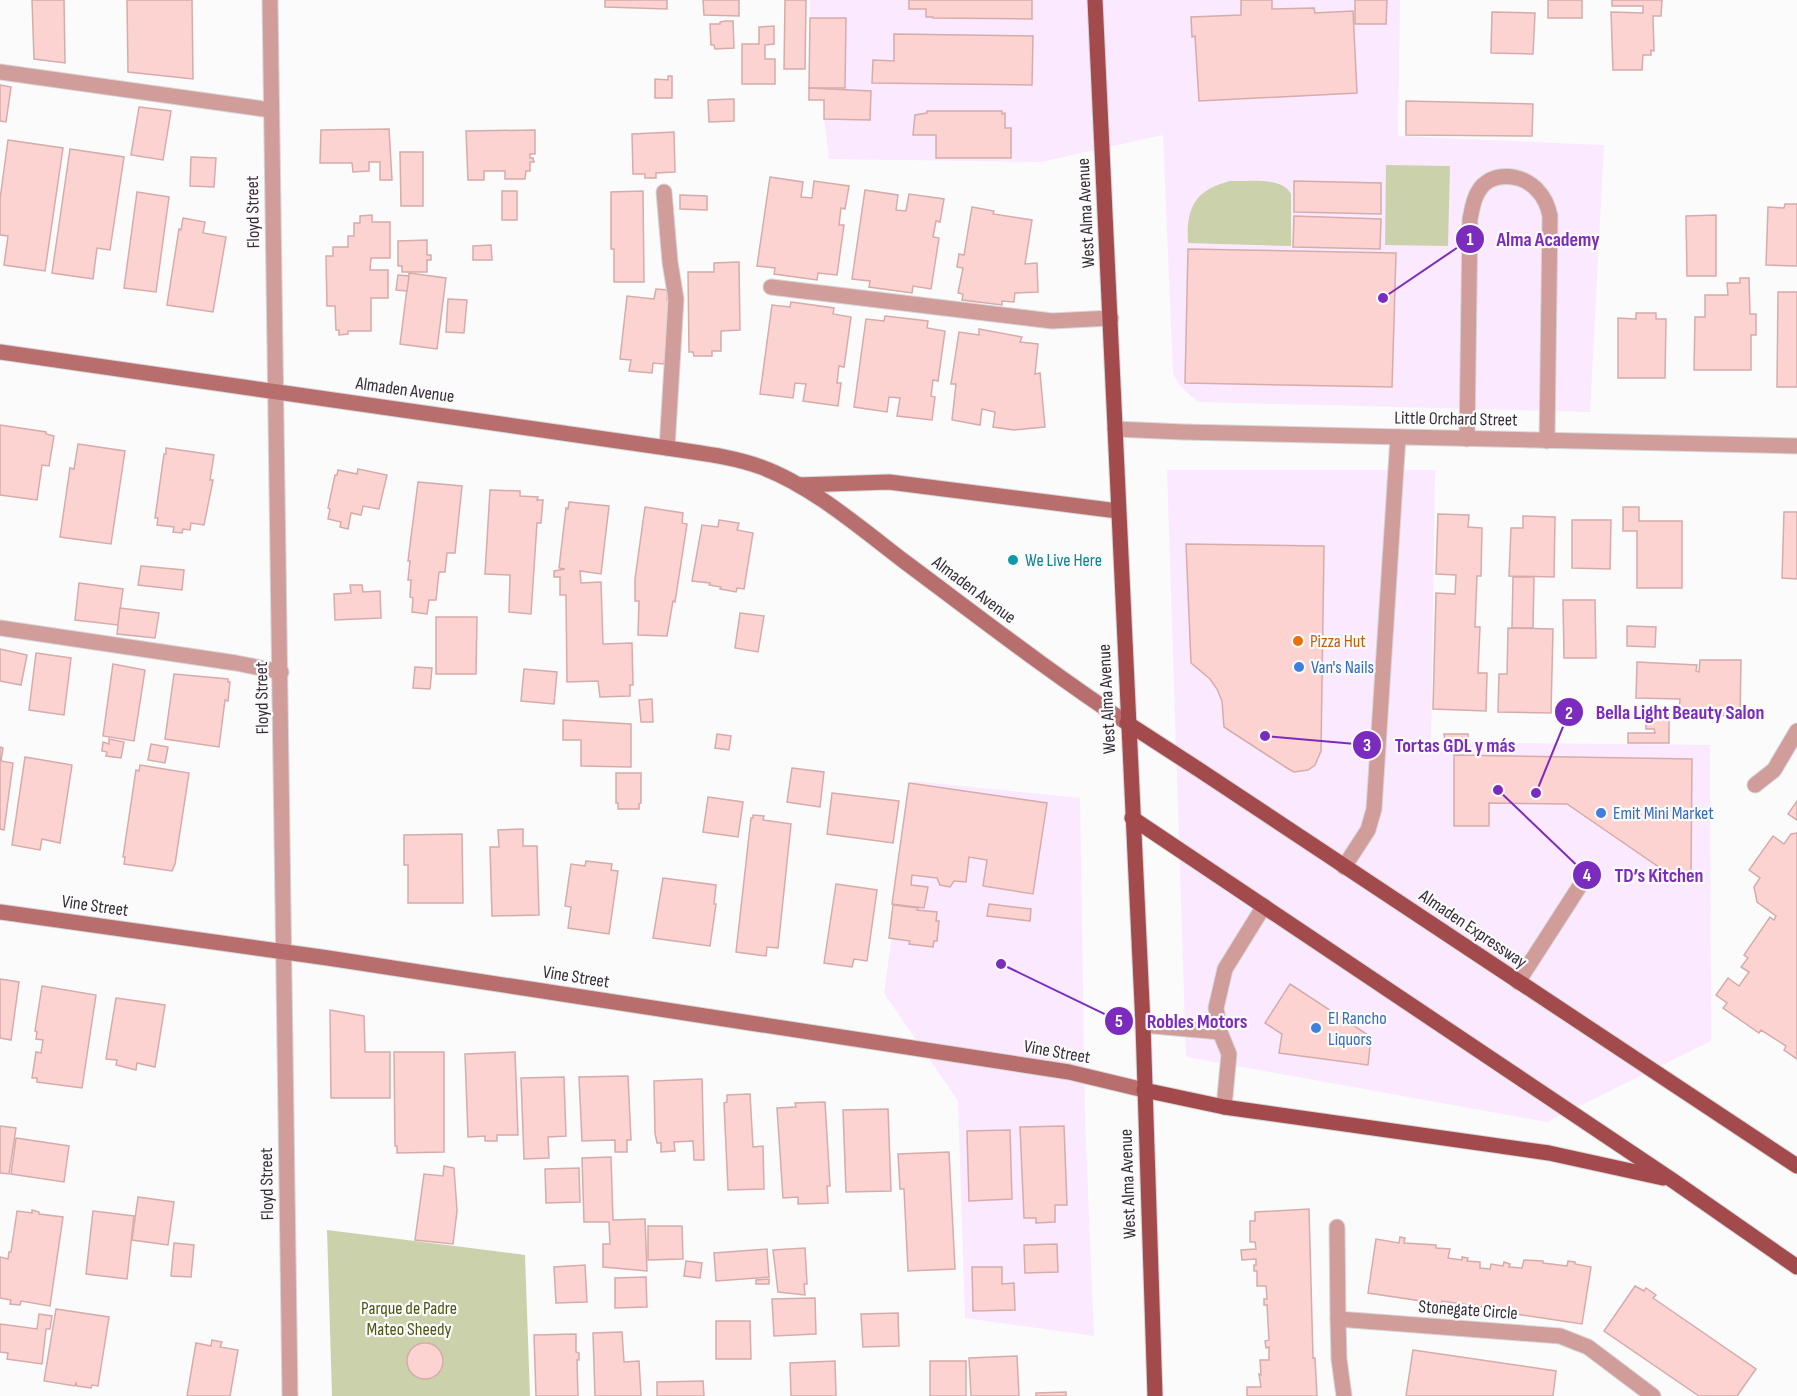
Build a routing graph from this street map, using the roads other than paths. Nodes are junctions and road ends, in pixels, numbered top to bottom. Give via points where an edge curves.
1 (270, 0) edge
2 (1095, 0) edge
3 (0, 72) edge
4 (271, 110) junction
5 (664, 192) dead end
6 (771, 287) dead end
7 (1111, 318) junction
8 (0, 351) edge
9 (276, 392) junction
10 (1115, 429) junction
11 (1398, 437) junction
12 (1467, 439) junction
13 (1547, 441) junction
14 (1797, 446) edge
15 (667, 448) junction
16 (799, 485) junction
17 (1118, 512) junction
18 (0, 628) edge
19 (281, 672) junction
20 (1127, 723) junction
21 (1797, 731) edge
22 (1755, 785) dead end
23 (1132, 818) junction
24 (1344, 867) junction
25 (1583, 881) dead end
26 (1264, 906) junction
27 (0, 912) edge
28 (283, 952) junction
29 (1518, 982) junction
30 (1143, 1025) junction
31 (1220, 1032) junction
32 (1144, 1090) junction
33 (1224, 1107) junction
34 (1797, 1166) edge
35 (1672, 1180) junction
36 (1337, 1227) dead end
37 (1797, 1267) edge
38 (1338, 1319) junction
39 (290, 1396) edge
40 (1155, 1396) edge
41 (1344, 1396) edge
42 (1653, 1396) edge

1 - 4 street, Floyd Street
2 - 7 main road, West Alma Avenue
3 - 4 street
4 - 9 street, Floyd Street
5 - 15 street via 676,299
6 - 7 street via 1052,321
7 - 10 main road, West Alma Avenue
8 - 9 main road, Almaden Avenue
9 - 15 main road, Almaden Avenue
9 - 19 street, Floyd Street
10 - 11 street, Little Orchard Street
10 - 17 main road, West Alma Avenue
11 - 12 street, Little Orchard Street
11 - 24 street via 1374,809 1368,830
12 - 13 street, Little Orchard Street
12 - 13 street via 1470,219 1478,191 1488,181 1512,177 1538,189 1550,216
13 - 14 street, Little Orchard Street
15 - 16 main road, Almaden Avenue via 740,460
16 - 17 main road, Almaden Avenue via 889,482
16 - 20 main road, Almaden Avenue via 1063,681
17 - 20 main road, West Alma Avenue
18 - 19 street
19 - 28 street, Floyd Street
20 - 23 main road, West Alma Avenue
20 - 24 main road, Almaden Expressway
21 - 22 street via 1774,770
23 - 26 main road
23 - 30 main road, West Alma Avenue
24 - 29 main road, Almaden Expressway
25 - 29 street
26 - 31 street via 1225,969 1216,1008
26 - 35 main road
27 - 28 main road, Vine Street
28 - 32 main road, Vine Street via 1069,1072
28 - 39 street, Floyd Street
29 - 34 main road, Almaden Expressway
30 - 31 street
30 - 32 main road, West Alma Avenue
31 - 33 street via 1229,1054
32 - 33 main road
32 - 40 main road, West Alma Avenue
33 - 35 main road via 1549,1153
35 - 37 main road
36 - 38 street
38 - 41 street
38 - 42 street, Stonegate Circle via 1560,1336 1588,1347

